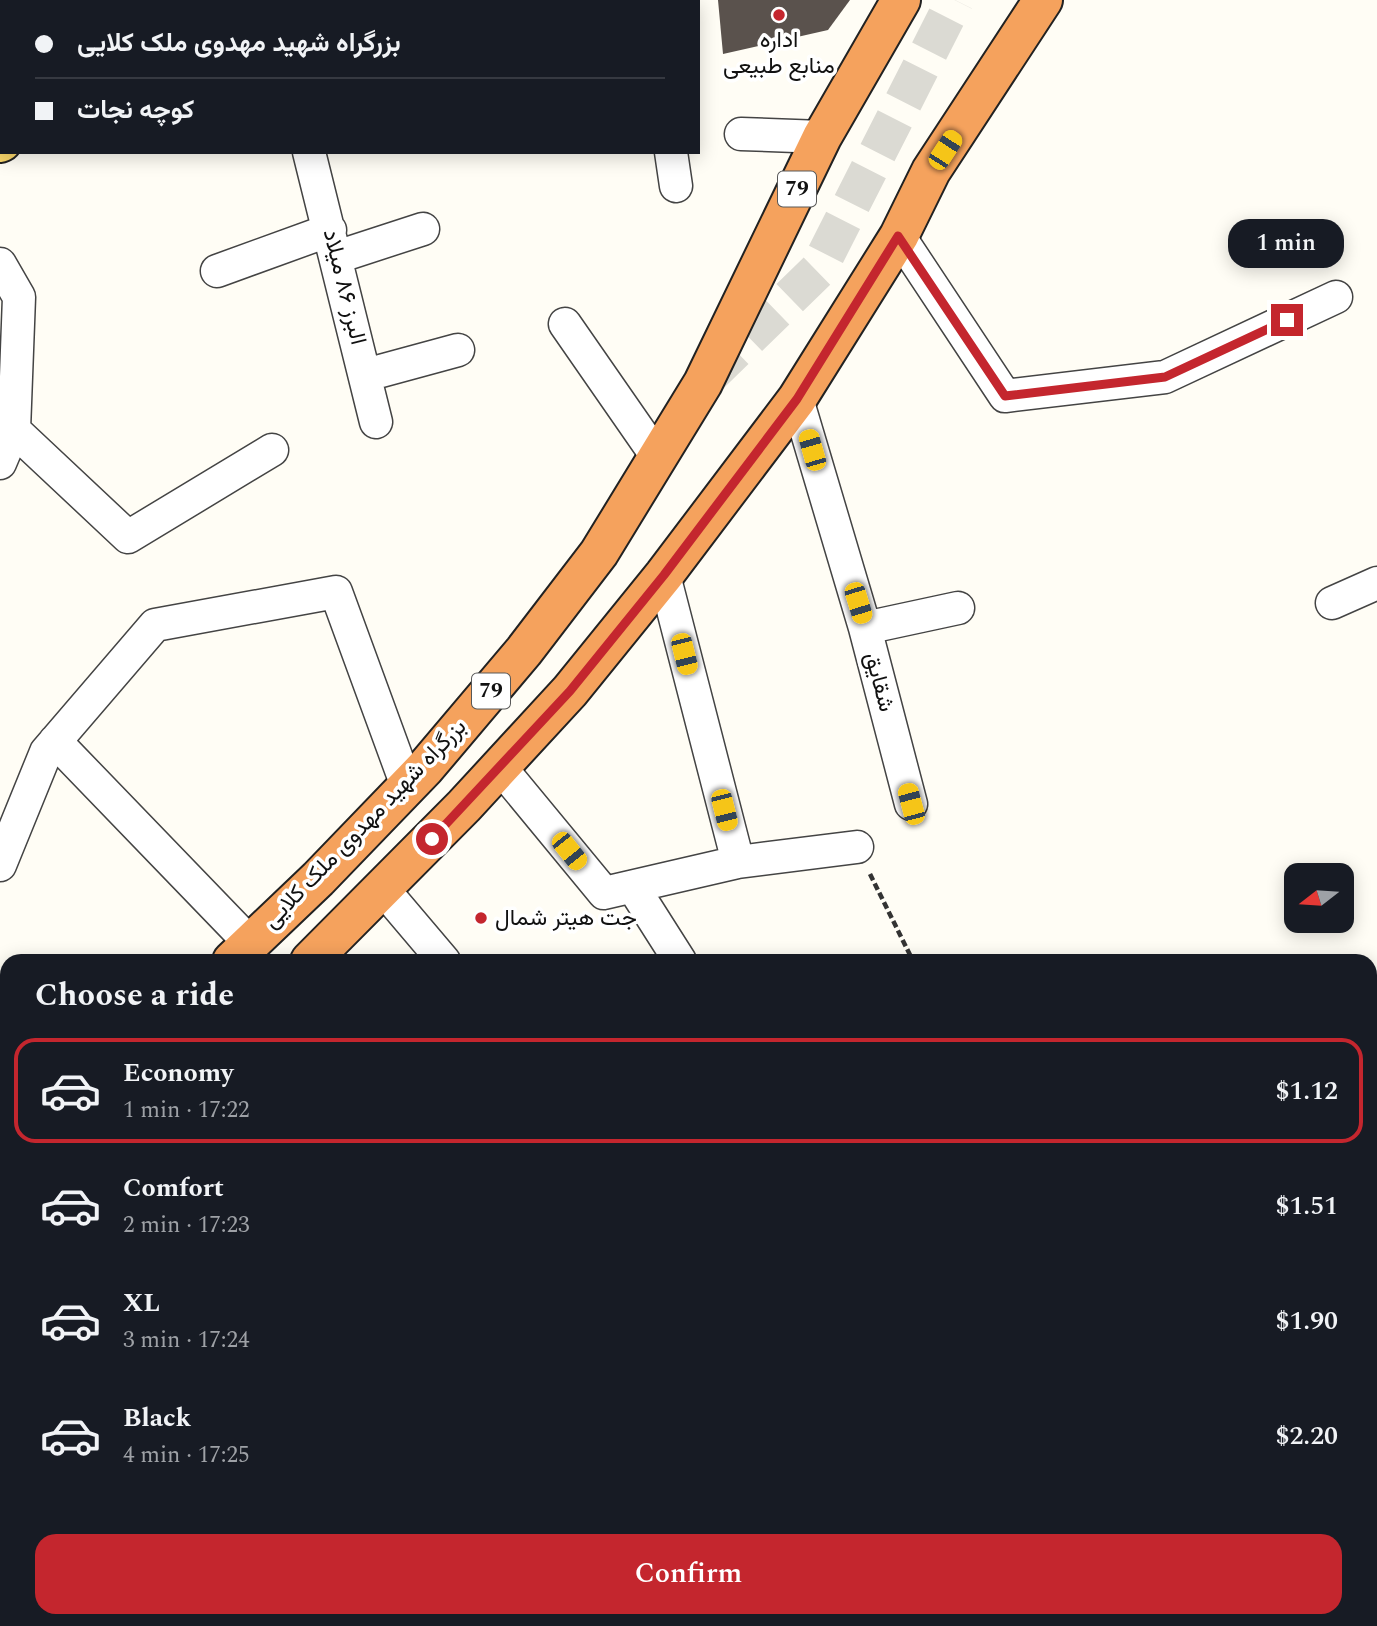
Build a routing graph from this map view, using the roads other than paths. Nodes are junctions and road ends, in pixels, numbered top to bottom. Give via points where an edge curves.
1 (901, 0) edge
2 (1043, 0) edge
3 (741, 134) dead end
4 (821, 137) junction
5 (310, 154) edge
6 (671, 154) edge
7 (676, 186) dead end
8 (423, 229) dead end
9 (898, 236) junction
10 (333, 244) junction
11 (0, 264) edge
12 (217, 271) dead end
13 (1336, 297) dead end
14 (565, 324) dead end
15 (458, 350) dead end
16 (366, 375) junction
17 (797, 399) junction
18 (376, 422) dead end
19 (14, 430) junction
20 (272, 450) dead end
21 (658, 458) junction
22 (0, 463) edge
23 (664, 575) junction
24 (1377, 583) edge
25 (1332, 603) dead end
26 (958, 608) dead end
27 (865, 628) junction
28 (55, 741) junction
29 (500, 767) junction
30 (407, 786) junction
31 (911, 804) dead end
32 (857, 847) road end
33 (738, 863) junction
34 (0, 864) edge
35 (633, 887) junction
36 (383, 889) junction
37 (241, 952) edge
38 (317, 954) edge
39 (438, 954) edge
40 (676, 954) edge

1 - 4 highway, بزرگراه شهید مهدوی ملک کلایی / 79
2 - 9 highway, 79 via 931,172
3 - 4 street
4 - 21 highway, بزرگراه شهید مهدوی ملک کلایی / 79 via 703,383
5 - 10 street, البرز ۸۶ میلاد
6 - 7 street
8 - 10 street
9 - 13 street via 1005,396 1165,377
9 - 17 highway, 79
10 - 12 street
10 - 16 street, البرز ۸۶ میلاد
11 - 19 street via 19,297
14 - 21 street
15 - 16 street
16 - 18 street, البرز ۸۶ میلاد
17 - 23 highway, 79
17 - 27 street, شقایق
19 - 20 street via 128,537
19 - 22 street
21 - 30 highway, بزرگراه شهید مهدوی ملک کلایی / 79 via 599,553 533,640
23 - 29 highway, 79 via 570,691
23 - 33 street
24 - 25 street
26 - 27 street
27 - 31 street, شقایق
28 - 30 street via 155,625 337,592
28 - 34 street via 46,752
28 - 37 street
29 - 35 street via 604,893
29 - 36 highway, 79
30 - 37 highway, بزرگراه شهید مهدوی ملک کلایی / 79
32 - 33 street
33 - 35 street
35 - 40 street
36 - 38 highway, 79
36 - 39 street

